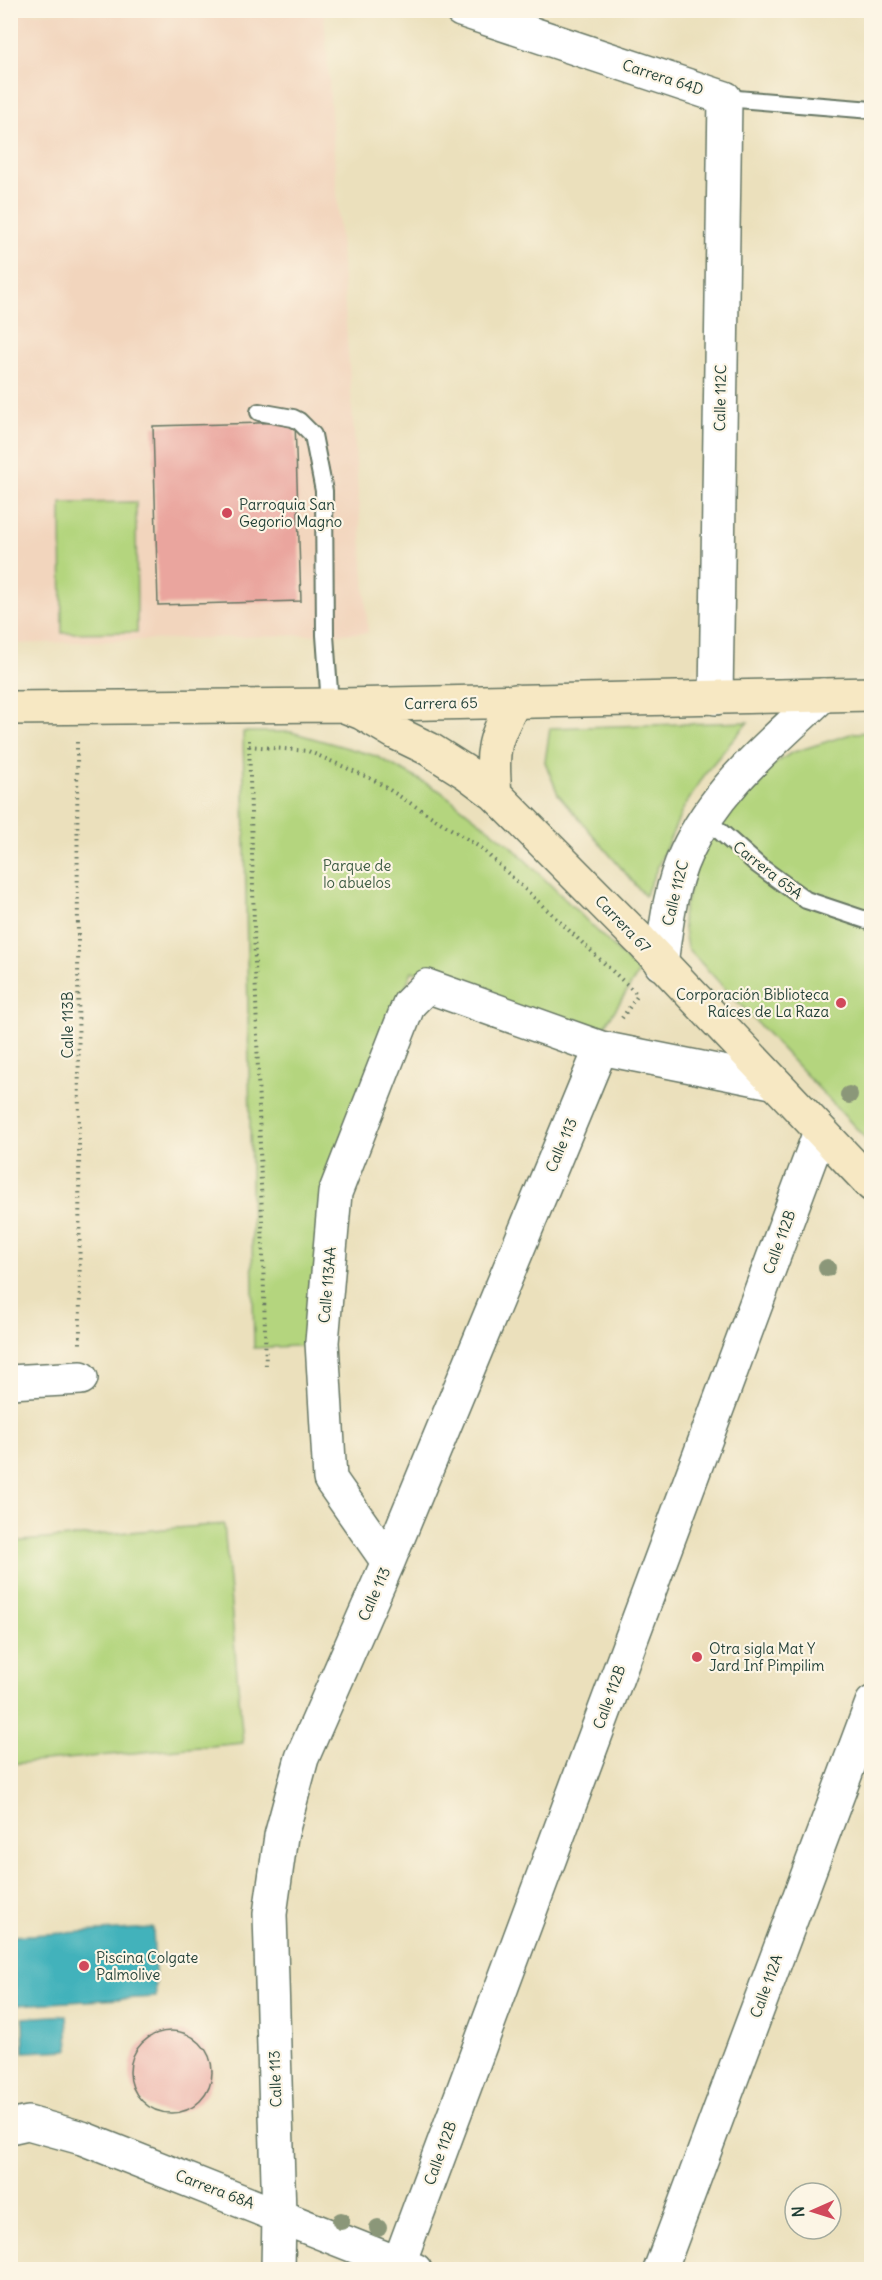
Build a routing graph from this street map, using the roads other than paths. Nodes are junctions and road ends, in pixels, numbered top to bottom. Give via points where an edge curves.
1 (461, 10) edge
2 (724, 98) junction
3 (872, 110) edge
4 (259, 412) dead end
5 (872, 694) edge
6 (823, 695) junction
7 (716, 698) junction
8 (515, 701) junction
9 (336, 705) junction
10 (10, 708) edge
11 (495, 794) junction
12 (705, 818) junction
13 (872, 922) edge
14 (661, 963) junction
15 (601, 1048) junction
16 (772, 1082) junction
17 (820, 1132) junction
18 (872, 1185) edge
19 (81, 1378) road end
20 (10, 1383) edge
21 (388, 1562) junction
22 (872, 1703) edge
23 (10, 2127) edge
24 (279, 2214) junction
25 (407, 2266) edge
26 (278, 2270) edge
27 (660, 2270) edge

1 - 2 street, Carrera 64D
2 - 3 lane, Carrera 64D
2 - 7 street, Calle 112C
4 - 9 lane via 293,418 313,435 324,491 325,635
5 - 6 main road, Carrera 65
6 - 7 main road, Carrera 65
6 - 12 street, Calle 112C via 739,774
7 - 8 main road, Carrera 65
8 - 9 main road, Carrera 65
8 - 11 main road via 494,742
9 - 10 main road, Carrera 65
9 - 11 main road, Carrera 67 via 362,713 429,750
11 - 14 main road, Carrera 67
12 - 13 lane, Carrera 65A via 758,865 806,900
12 - 14 street, Calle 112C via 685,854 670,900
14 - 16 main road, Carrera 67
15 - 16 street
15 - 21 street, Calle 113
15 - 21 street, Calle 113AA via 427,986 409,1004 335,1193 322,1342 330,1479
16 - 17 main road, Carrera 67
17 - 18 main road, Carrera 67
17 - 25 street, Calle 112B
19 - 20 street
21 - 24 street, Calle 113 via 302,1758 281,1836 270,1914
22 - 27 street, Calle 112A
23 - 24 street, Carrera 68A via 28,2123 82,2138
24 - 25 street, Carrera 68A
24 - 26 street, Calle 113

